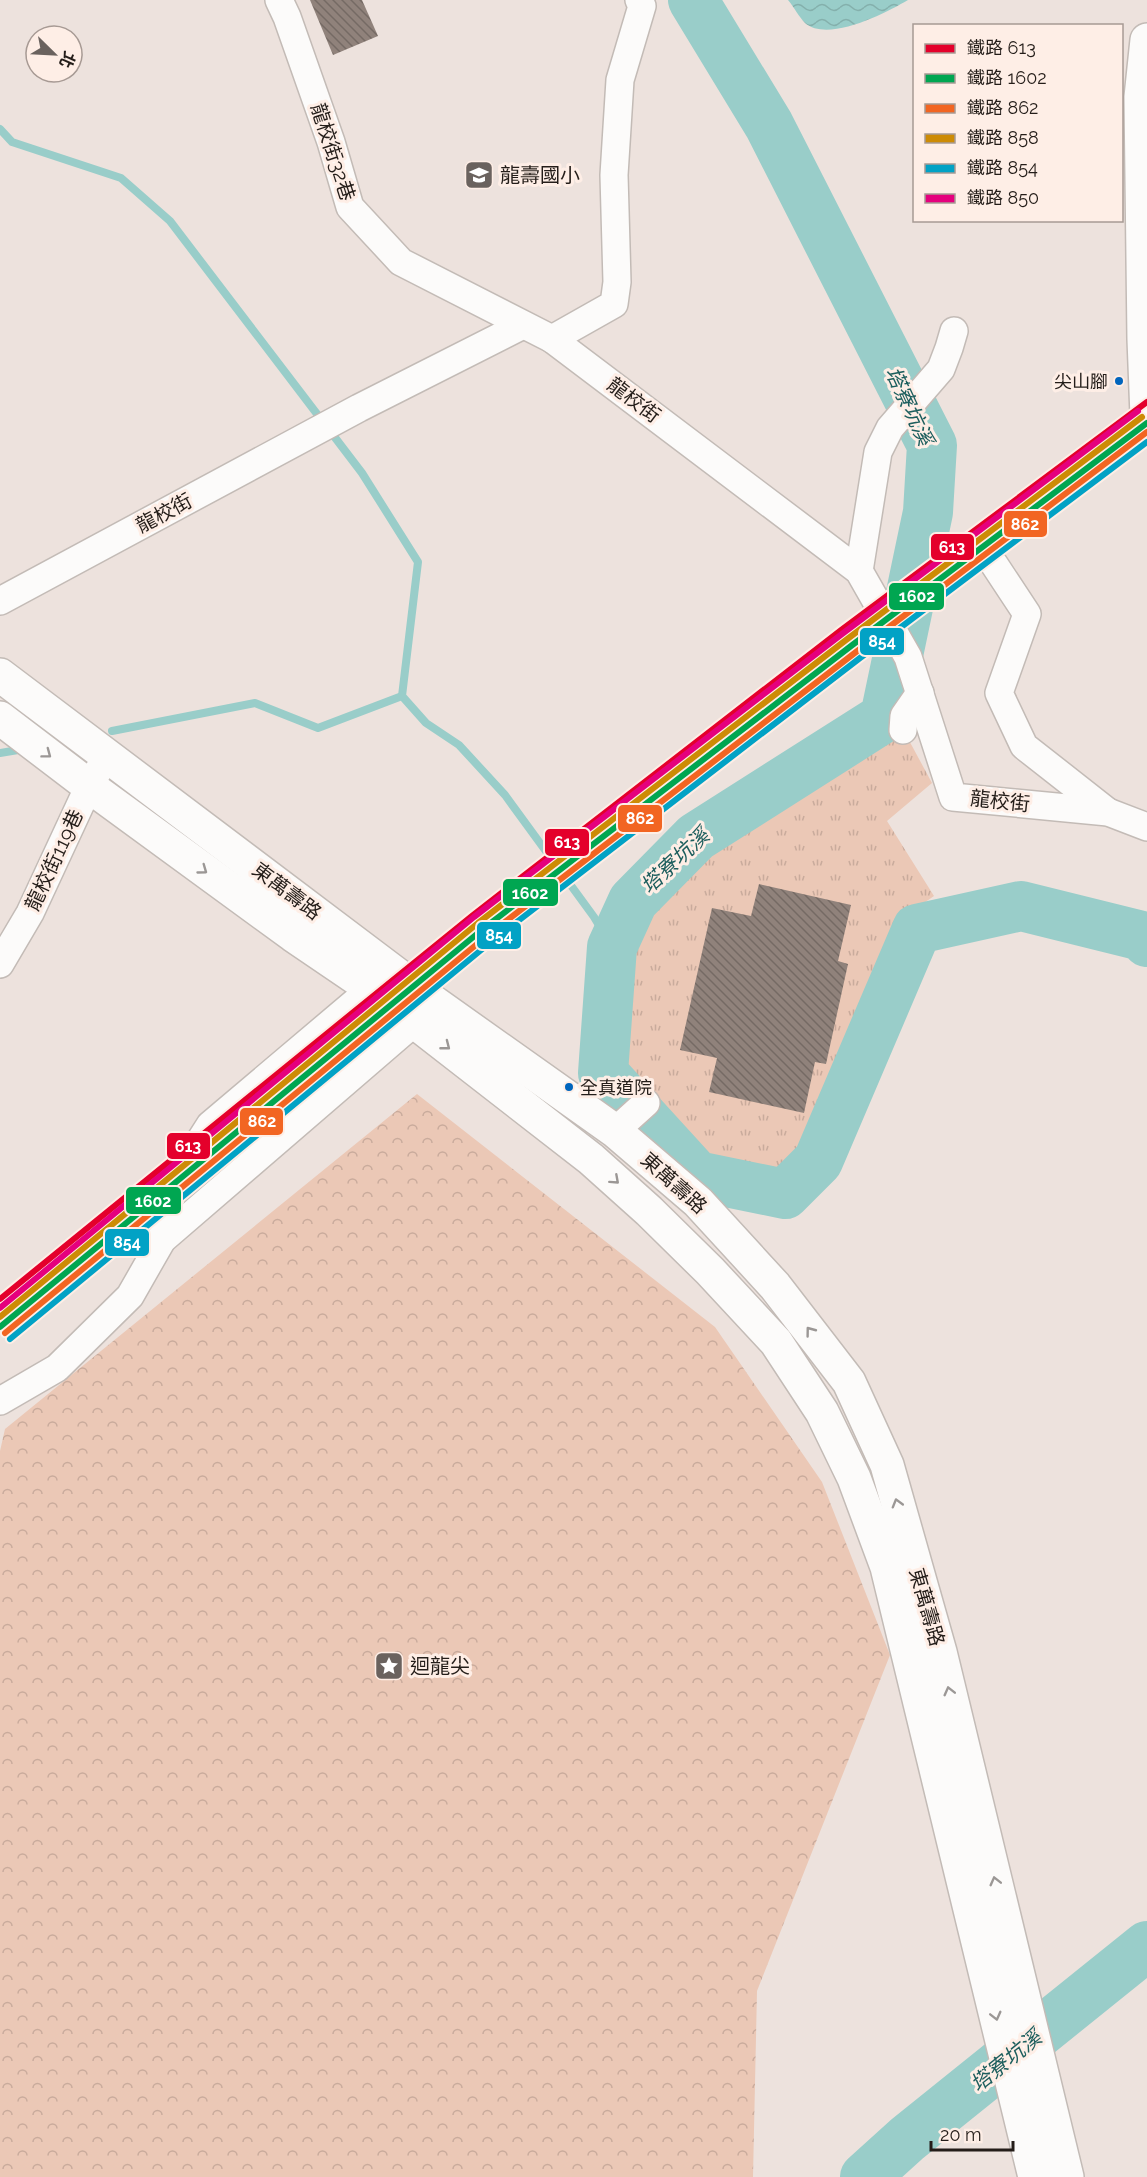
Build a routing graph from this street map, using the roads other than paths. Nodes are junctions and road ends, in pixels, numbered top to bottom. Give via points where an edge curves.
1 (279, 0) edge
2 (639, 0) edge
3 (1147, 40) edge
4 (523, 325) junction
5 (954, 331) dead end
6 (552, 339) junction
7 (1147, 416) edge
8 (994, 564) dead end
9 (859, 571) junction
10 (0, 601) edge
11 (0, 675) edge
12 (920, 693) junction
13 (0, 718) edge
14 (903, 730) dead end
15 (107, 756) junction
16 (88, 786) junction
17 (1108, 812) junction
18 (1147, 827) edge
19 (0, 964) edge
20 (382, 979) junction
21 (425, 1013) junction
22 (646, 1103) dead end
23 (615, 1131) junction
24 (591, 1159) junction
25 (162, 1240) junction
26 (0, 1401) edge
27 (1033, 2168) edge
28 (1067, 2177) edge

1 - 4 street, 龍校街32巷 via 331,142 350,207 401,262
2 - 6 street via 642,6 620,80 614,175 614,304
3 - 7 main road via 1141,97
4 - 6 street, 龍校街
4 - 10 street, 龍校街
5 - 9 street via 940,369 890,428 878,452
6 - 9 street, 龍校街
8 - 17 street via 1027,614 999,693 1024,746
9 - 12 street, 龍校街 via 908,657
11 - 15 main road, 東萬壽路
12 - 14 street via 904,716
12 - 17 street, 龍校街 via 952,797
13 -> 16 main road, 東萬壽路
15 - 16 street, 龍校街119巷
15 - 20 main road, 東萬壽路
16 - 19 street, 龍校街119巷 via 30,913
16 -> 20 main road, 東萬壽路 via 293,935
17 - 18 street, 龍校街
20 - 21 main road, 東萬壽路
20 - 25 street via 210,1125 180,1172
21 - 23 main road, 東萬壽路
21 -> 24 main road, 東萬壽路
21 - 25 street
22 - 23 street
23 - 24 main road
28 -> 23 main road, 東萬壽路 via 940,1653 887,1465 849,1382 775,1286 698,1202
24 -> 27 main road, 東萬壽路 via 664,1226 776,1342 827,1421 854,1478 887,1567
25 - 26 street via 122,1304 57,1368

